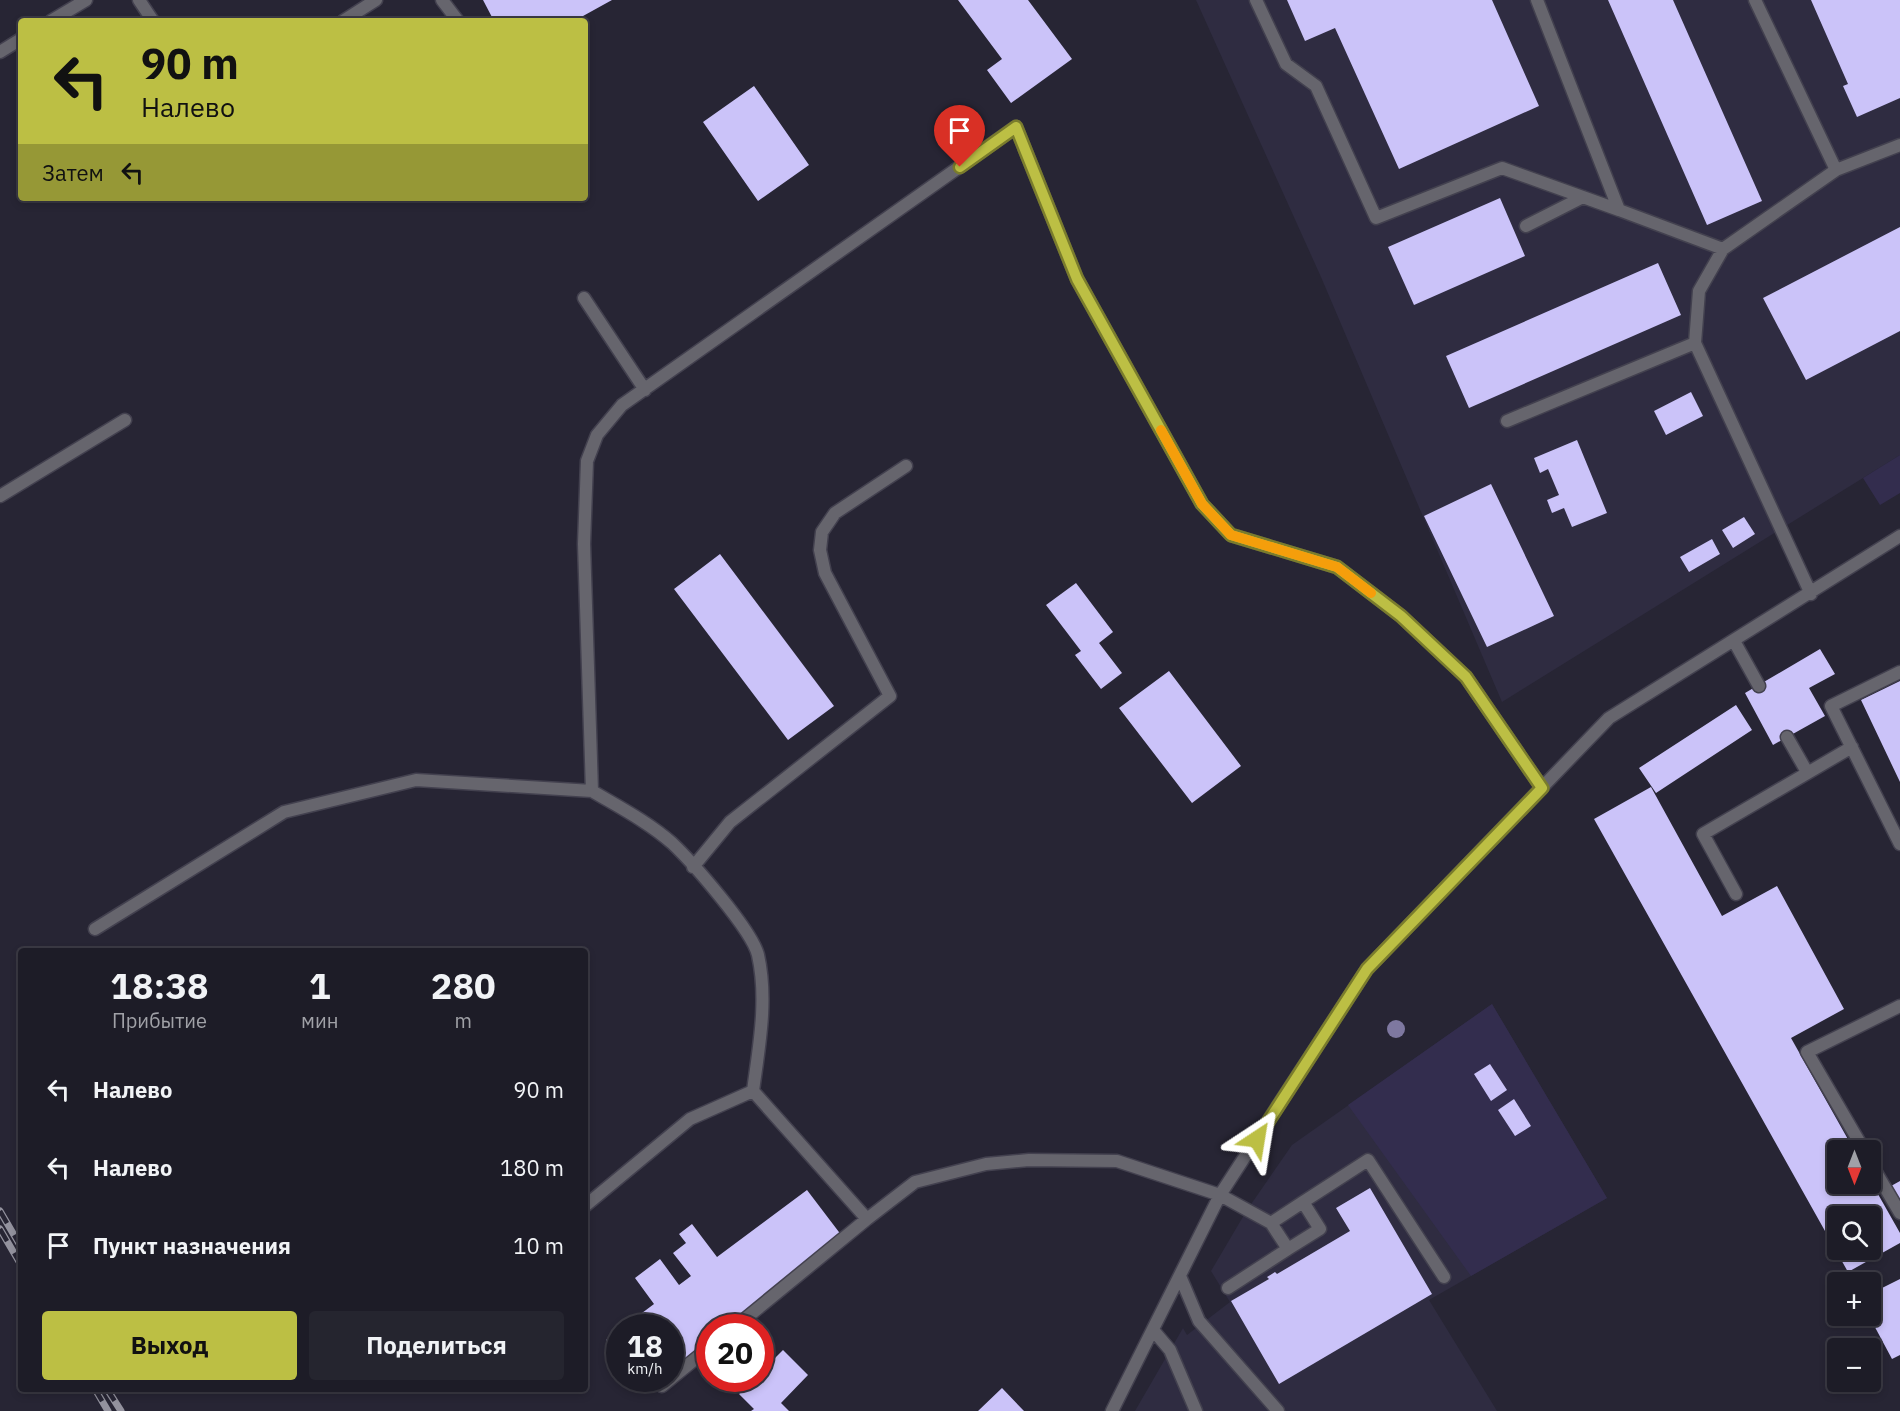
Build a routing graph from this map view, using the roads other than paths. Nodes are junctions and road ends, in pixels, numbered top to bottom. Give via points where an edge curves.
1 (86, 0) edge
2 (139, 0) edge
3 (376, 0) edge
4 (442, 0) edge
5 (1256, 0) edge
6 (1537, 0) edge
7 (1755, 0) edge
8 (56, 18) edge
9 (151, 18) edge
10 (349, 18) edge
11 (456, 18) edge
12 (18, 41) edge
13 (0, 52) edge
14 (1900, 145) edge
15 (1836, 170) junction
16 (1583, 197) junction
17 (1619, 210) junction
18 (1526, 226) dead end
19 (1723, 249) junction
20 (584, 298) dead end
21 (1695, 343) junction
22 (645, 390) junction
23 (125, 420) dead end
24 (1507, 421) dead end
25 (906, 466) dead end
26 (0, 496) edge
27 (1900, 536) edge
28 (1811, 594) junction
29 (1734, 641) junction
30 (1900, 672) edge
31 (1759, 686) dead end
32 (1787, 737) dead end
33 (1852, 747) junction
34 (1807, 772) junction
35 (1542, 788) junction
36 (592, 791) junction
37 (1900, 844) edge
38 (693, 867) junction
39 (1736, 894) dead end
40 (95, 929) dead end
41 (1900, 1006) edge
42 (753, 1091) junction
43 (1858, 1140) edge
44 (1881, 1181) edge
45 (1220, 1195) junction
46 (1303, 1202) junction
47 (588, 1204) edge
48 (1900, 1213) edge
49 (867, 1219) junction
50 (1271, 1223) junction
51 (1288, 1249) junction
52 (1180, 1276) junction
53 (1444, 1277) dead end
54 (1228, 1288) dead end
55 (751, 1314) edge
56 (1152, 1330) junction
57 (696, 1358) edge
58 (684, 1368) edge
59 (1112, 1411) edge
60 (1196, 1411) edge
61 (1278, 1411) edge

1 - 8 lane
2 - 9 lane
3 - 10 lane
4 - 11 lane
5 - 16 lane via 1286,64 1316,86 1376,218 1502,168
6 - 17 lane
7 - 15 lane
12 - 13 lane
14 - 15 lane
15 - 19 lane
16 - 17 lane
16 - 18 lane
17 - 19 lane
19 - 21 lane via 1699,291
20 - 22 lane
21 - 24 lane
21 - 28 lane
22 - 35 lane via 1016,127 1077,279 1202,504 1231,535 1337,567 1401,616 1466,677
22 - 36 lane via 622,405 597,435 587,461 584,544
23 - 26 lane
25 - 38 lane via 835,513 822,532 820,550 825,573 891,696 730,822
27 - 28 lane
28 - 29 lane
29 - 31 lane
29 - 35 lane via 1609,718
30 - 33 lane via 1831,706
32 - 34 lane
33 - 34 lane
33 - 37 lane
34 - 39 lane via 1703,834
35 - 45 lane via 1367,969
36 - 38 lane via 636,816 672,844
36 - 40 lane via 416,780 284,812
38 - 42 lane via 732,913 757,952 762,979 762,1026
41 - 43 lane via 1807,1052
42 - 47 lane via 690,1119
42 - 49 lane
44 - 48 lane
45 - 49 lane via 1117,1161 1029,1160 986,1164 915,1182
45 - 50 lane
45 - 52 lane
46 - 50 lane
46 - 51 lane via 1320,1228
46 - 53 lane via 1368,1160
49 - 55 lane
50 - 51 lane
51 - 54 lane
52 - 56 lane
52 - 61 lane via 1199,1321
56 - 59 lane
56 - 60 lane via 1170,1350
57 - 58 lane

